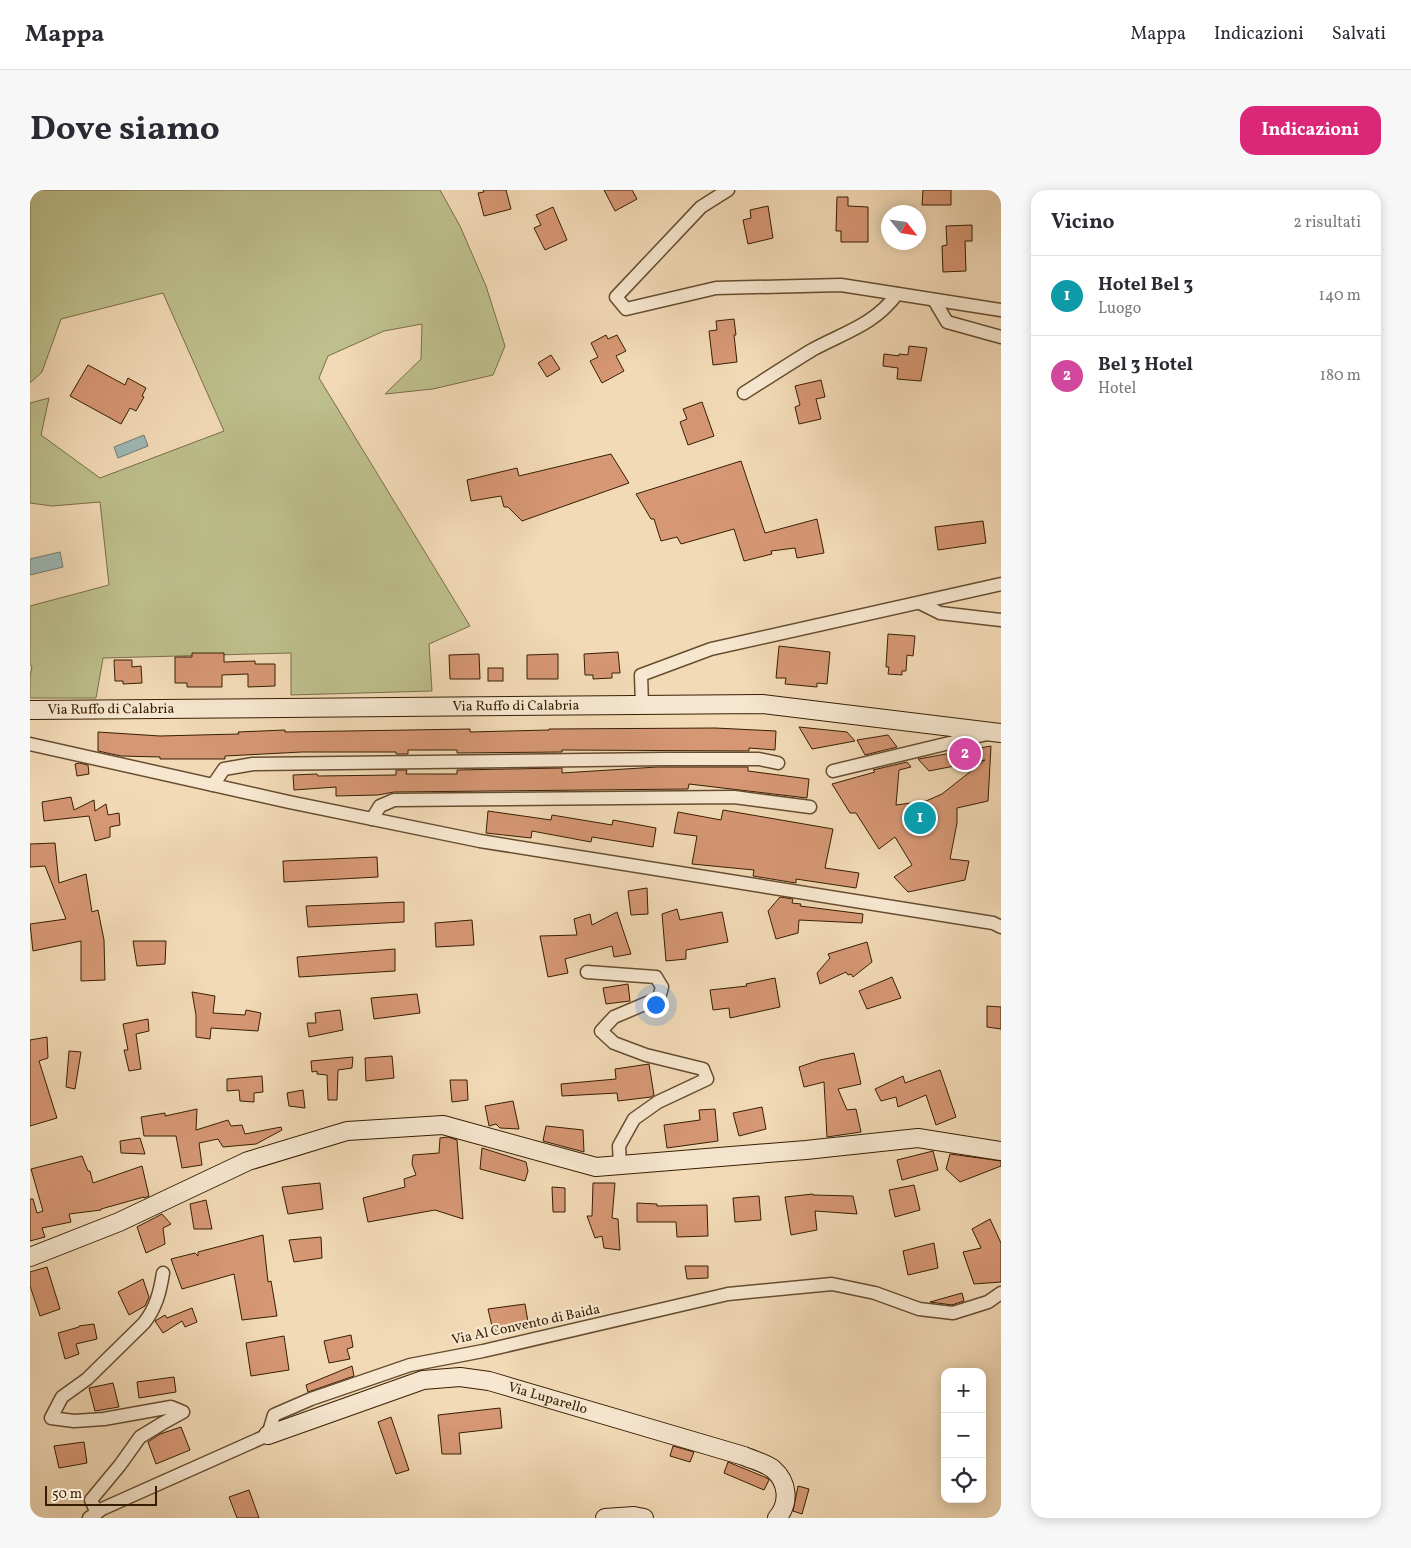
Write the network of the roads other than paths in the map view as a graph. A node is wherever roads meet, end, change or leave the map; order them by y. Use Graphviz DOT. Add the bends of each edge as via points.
graph roads {
  1 [pos="728,190"];
  2 [pos="897,294"];
  3 [pos="934,300"];
  4 [pos="1001,310"];
  5 [pos="1001,337"];
  6 [pos="744,393"];
  7 [pos="1001,584"];
  8 [pos="920,603"];
  9 [pos="1001,620"];
  10 [pos="642,705"];
  11 [pos="30,710"];
  12 [pos="998,733"];
  13 [pos="30,744"];
  14 [pos="778,763"];
  15 [pos="832,771"];
  16 [pos="213,785"];
  17 [pos="810,807"];
  18 [pos="372,820"];
  19 [pos="1001,926"];
  20 [pos="587,972"];
  21 [pos="1001,1150"];
  22 [pos="620,1165"];
  23 [pos="30,1257"];
  24 [pos="163,1273"];
  25 [pos="1001,1293"];
  26 [pos="268,1436"];
  27 [pos="93,1515"];
  28 [pos="605,1518"];
  29 [pos="644,1518"];
  30 [pos="777,1518"];
  1 -- 2 [label="street" via="701,207 616,297 626,309 716,288 841,285"];
  2 -- 3 [label="street"];
  2 -- 6 [label="street" via="875,318 813,350"];
  3 -- 4 [label="street"];
  3 -- 5 [label="street" via="947,322"];
  7 -- 8 [label="street"];
  8 -- 9 [label="street" via="940,613"];
  8 -- 10 [label="street" via="711,649 667,665 641,675"];
  10 -- 11 [label="street, Via Ruffo di Calabria"];
  10 -- 12 [label="street, Via Ruffo di Calabria" via="762,704"];
  12 -- 15 [label="street"];
  13 -- 16 [label="street"];
  14 -- 16 [label="street" via="759,759 665,758 254,764 224,769"];
  16 -- 18 [label="street"];
  17 -- 18 [label="street" via="734,797 394,800 380,806"];
  18 -- 19 [label="street" via="480,842"];
  20 -- 22 [label="street" via="656,977 662,987 659,998 614,1017 602,1031 614,1043 646,1055 703,1069 707,1079 658,1102 634,1119 619,1146"];
  21 -- 22 [label="street" via="918,1138"];
  22 -- 23 [label="street" via="596,1167 443,1125 347,1131 248,1161 119,1222"];
  24 -- 27 [label="street" via="152,1312 87,1379 62,1397 51,1418 74,1421 104,1419 171,1407 184,1412 162,1422 140,1438 91,1500"];
  25 -- 26 [label="street, Via Al Convento di Baida" via="988,1302 953,1313 919,1309 876,1293 832,1284 728,1294 410,1365 274,1415"];
  26 -- 27 [label="street"];
  26 -- 30 [label="street, Via Luparello" via="423,1380 460,1377 489,1381 744,1456 772,1468 782,1479 787,1495"];
  28 -- 29 [label="street"];
}
